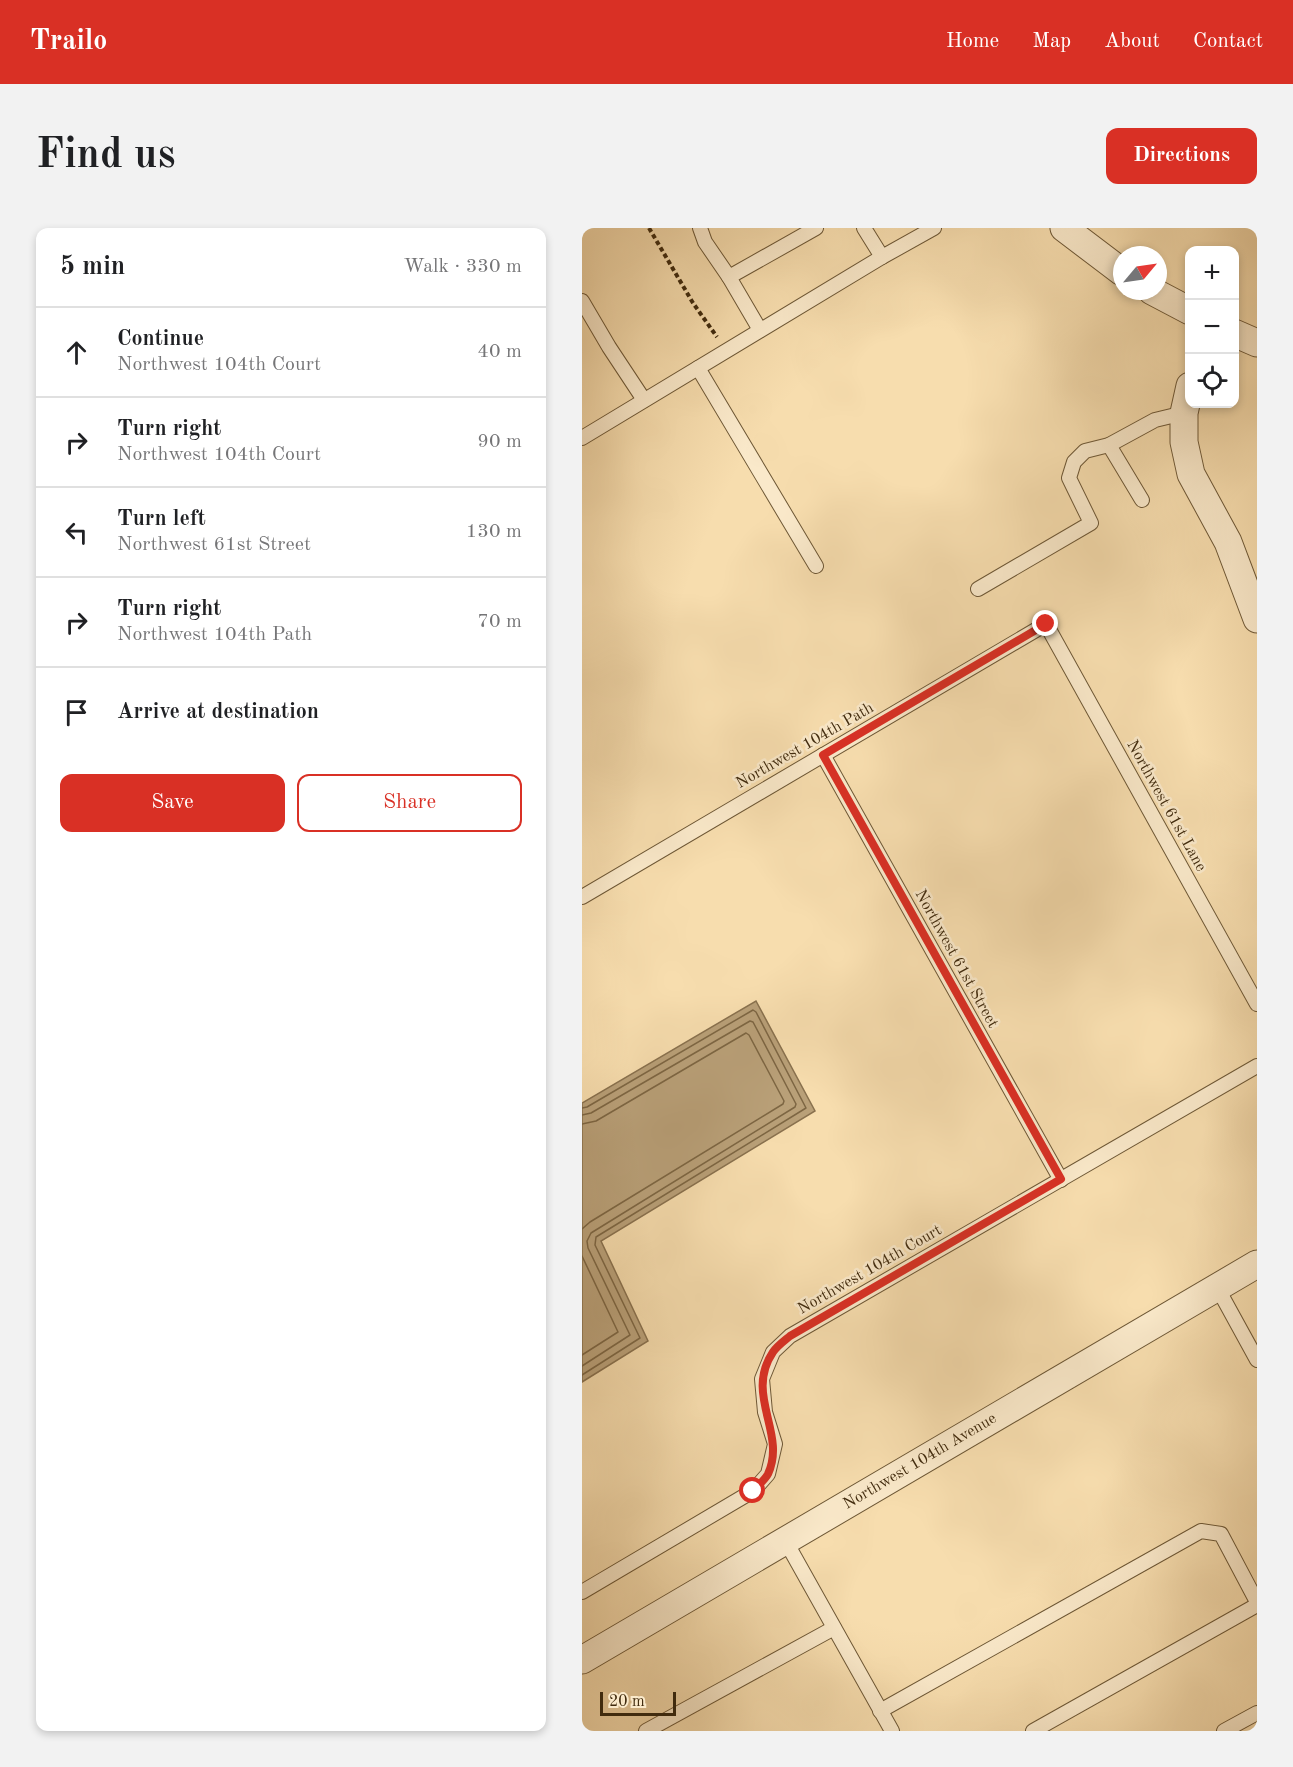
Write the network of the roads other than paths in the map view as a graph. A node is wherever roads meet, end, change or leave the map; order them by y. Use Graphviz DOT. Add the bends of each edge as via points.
graph roads {
  1 [pos="700,228"];
  2 [pos="816,228"];
  3 [pos="864,228"];
  4 [pos="933,228"];
  5 [pos="1064,228"];
  6 [pos="882,257"];
  7 [pos="1113,265"];
  8 [pos="729,277"];
  9 [pos="1167,299"];
  10 [pos="582,301"];
  11 [pos="1185,308"];
  12 [pos="760,330"];
  13 [pos="1239,335"];
  14 [pos="1257,344"];
  15 [pos="698,368"];
  16 [pos="644,400"];
  17 [pos="1185,408"];
  18 [pos="1184,412"];
  19 [pos="582,438"];
  20 [pos="1109,445"];
  21 [pos="1142,500"];
  22 [pos="816,566"];
  23 [pos="978,589"];
  24 [pos="1257,620"];
  25 [pos="1046,624"];
  26 [pos="823,755"];
  27 [pos="582,897"];
  28 [pos="1257,1004"];
  29 [pos="1257,1066"];
  30 [pos="1061,1179"];
  31 [pos="1257,1264"];
  32 [pos="1217,1287"];
  33 [pos="1257,1360"];
  34 [pos="785,1540"];
  35 [pos="582,1592"];
  36 [pos="1257,1604"];
  37 [pos="834,1628"];
  38 [pos="582,1660"];
  39 [pos="880,1711"];
  40 [pos="1257,1713"];
  41 [pos="646,1731"];
  42 [pos="892,1731"];
  43 [pos="1033,1731"];
  44 [pos="1224,1731"];
  1 -- 8 [label="lane"];
  2 -- 8 [label="lane"];
  3 -- 6 [label="lane"];
  4 -- 6 [label="lane"];
  5 -- 7 [label="street"];
  6 -- 12 [label="lane"];
  8 -- 12 [label="lane"];
  9 -- 11 [label="street"];
  10 -- 16 [label="lane"];
  12 -- 15 [label="lane"];
  13 -- 14 [label="street"];
  15 -- 16 [label="lane"];
  15 -- 22 [label="lane"];
  16 -- 19 [label="lane"];
  17 -- 18 [label="street"];
  18 -- 20 [label="lane" via="1155,420"];
  18 -- 24 [label="street" via="1184,442 1191,474 1228,542"];
  20 -- 21 [label="lane"];
  20 -- 23 [label="lane" via="1085,451 1074,462 1069,478 1091,523"];
  25 -- 26 [label="lane, Northwest 104th Path"];
  25 -- 28 [label="lane, Northwest 61st Lane"];
  26 -- 27 [label="lane, Northwest 104th Path"];
  26 -- 30 [label="lane, Northwest 61st Street"];
  29 -- 30 [label="lane, Northwest 104th Court"];
  30 -- 35 [label="lane, Northwest 104th Court" via="790,1336 773,1352 762,1379 765,1412 774,1444 768,1474 753,1491"];
  31 -- 32 [label="street, Northwest 104th Avenue"];
  32 -- 33 [label="lane"];
  32 -- 34 [label="street, Northwest 104th Avenue"];
  34 -- 37 [label="lane"];
  34 -- 38 [label="street, Northwest 104th Avenue"];
  36 -- 39 [label="lane" via="1221,1534 1201,1531"];
  36 -- 43 [label="lane"];
  37 -- 39 [label="lane"];
  37 -- 41 [label="lane"];
  39 -- 42 [label="lane"];
  40 -- 44 [label="lane"];
}
